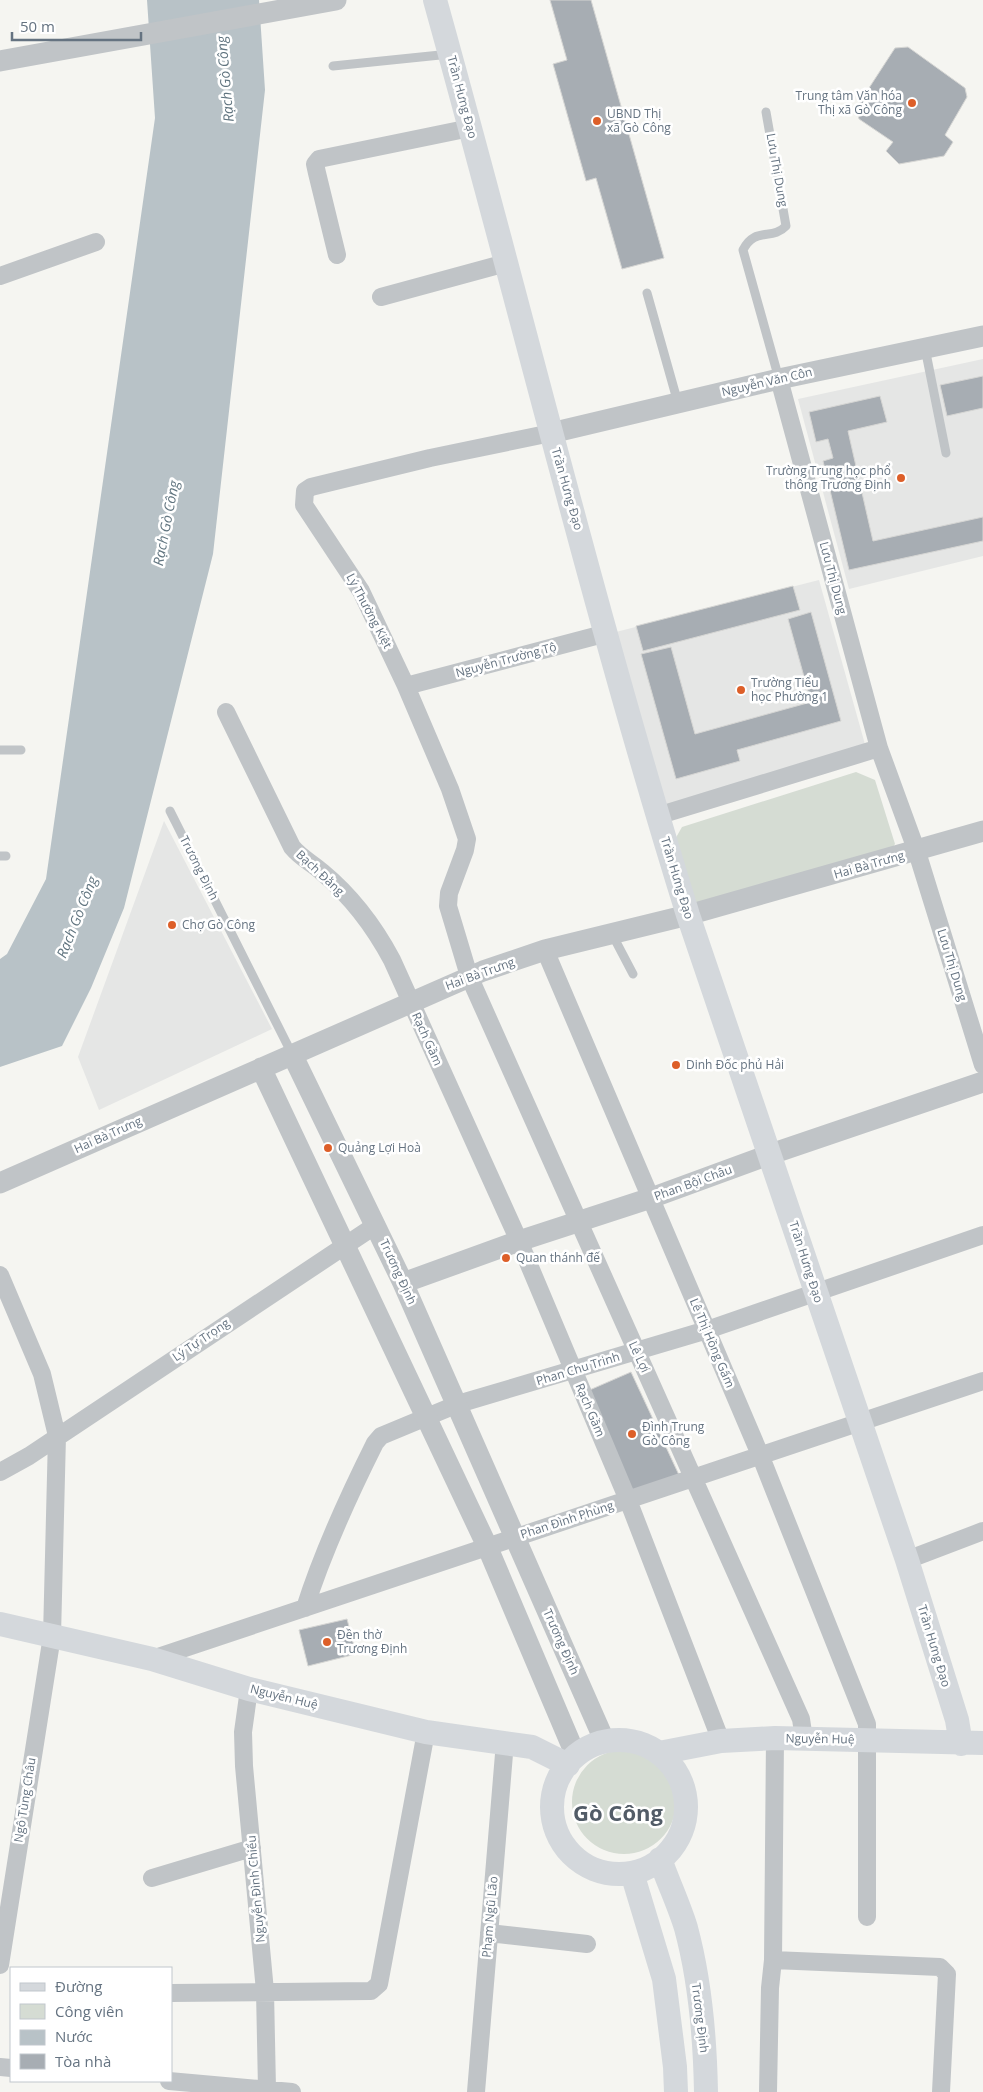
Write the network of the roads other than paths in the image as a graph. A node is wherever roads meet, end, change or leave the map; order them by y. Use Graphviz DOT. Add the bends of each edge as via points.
graph roads {
  1 [pos="435,0"];
  2 [pos="327,2"];
  3 [pos="450,54"];
  4 [pos="0,61"];
  5 [pos="334,66"];
  6 [pos="766,112"];
  7 [pos="470,128"];
  8 [pos="96,242"];
  9 [pos="336,255"];
  10 [pos="506,263"];
  11 [pos="0,276"];
  12 [pos="647,293"];
  13 [pos="381,297"];
  14 [pos="983,336"];
  15 [pos="924,348"];
  16 [pos="780,379"];
  17 [pos="678,403"];
  18 [pos="551,433"];
  19 [pos="946,453"];
  20 [pos="607,633"];
  21 [pos="406,686"];
  22 [pos="226,712"];
  23 [pos="879,748"];
  24 [pos="0,750"];
  25 [pos="22,750"];
  26 [pos="170,811"];
  27 [pos="658,816"];
  28 [pos="983,831"];
  29 [pos="917,852"];
  30 [pos="688,915"];
  31 [pos="612,934"];
  32 [pos="545,950"];
  33 [pos="633,974"];
  34 [pos="469,976"];
  35 [pos="410,1001"];
  36 [pos="292,1054"];
  37 [pos="983,1065"];
  38 [pos="262,1068"];
  39 [pos="983,1082"];
  40 [pos="771,1154"];
  41 [pos="0,1183"];
  42 [pos="651,1198"];
  43 [pos="579,1222"];
  44 [pos="376,1225"];
  45 [pos="983,1235"];
  46 [pos="519,1241"];
  47 [pos="346,1244"];
  48 [pos="0,1275"];
  49 [pos="403,1284"];
  50 [pos="816,1293"];
  51 [pos="707,1330"];
  52 [pos="636,1351"];
  53 [pos="574,1371"];
  54 [pos="983,1381"];
  55 [pos="458,1404"];
  56 [pos="425,1416"];
  57 [pos="861,1421"];
  58 [pos="57,1436"];
  59 [pos="761,1457"];
  60 [pos="0,1472"];
  61 [pos="695,1479"];
  62 [pos="628,1500"];
  63 [pos="983,1531"];
  64 [pos="514,1536"];
  65 [pos="487,1546"];
  66 [pos="907,1560"];
  67 [pos="305,1608"];
  68 [pos="0,1624"];
  69 [pos="52,1636"];
  70 [pos="152,1659"];
  71 [pos="249,1688"];
  72 [pos="426,1732"];
  73 [pos="775,1738"];
  74 [pos="804,1739"];
  75 [pos="866,1740"];
  76 [pos="721,1741"];
  77 [pos="505,1742"];
  78 [pos="605,1742"];
  79 [pos="972,1744"];
  80 [pos="659,1753"];
  81 [pos="572,1760"];
  82 [pos="252,1848"];
  83 [pos="660,1859"];
  84 [pos="632,1873"];
  85 [pos="152,1878"];
  86 [pos="4,1909"];
  87 [pos="867,1917"];
  88 [pos="489,1933"];
  89 [pos="587,1944"];
  90 [pos="773,1960"];
  91 [pos="0,1965"];
  92 [pos="265,1991"];
  93 [pos="172,1992"];
  94 [pos="172,2082"];
  95 [pos="204,2088"];
  96 [pos="267,2089"];
  97 [pos="292,2092"];
  98 [pos="476,2092"];
  99 [pos="676,2092"];
  100 [pos="706,2092"];
  101 [pos="768,2092"];
  102 [pos="941,2092"];
  1 -- 3 [label="main road, Trần Hưng Đạo"];
  2 -- 4 [label="street"];
  3 -- 5 [label="lane"];
  3 -- 7 [label="main road, Trần Hưng Đạo"];
  6 -- 16 [label="lane, Lưu Thị Dung" via="786,226 782,231 756,235 747,242 744,250"];
  7 -- 9 [label="street" via="318,160 317,173"];
  7 -- 10 [label="main road, Trần Hưng Đạo"];
  8 -- 11 [label="street"];
  10 -- 13 [label="street"];
  10 -- 18 [label="main road, Trần Hưng Đạo"];
  12 -- 17 [label="lane"];
  14 -- 15 [label="street, Nguyễn Văn Côn"];
  15 -- 16 [label="street, Nguyễn Văn Côn"];
  15 -- 19 [label="lane"];
  16 -- 17 [label="street, Nguyễn Văn Côn"];
  16 -- 23 [label="street, Lưu Thị Dung"];
  17 -- 18 [label="street, Nguyễn Văn Côn"];
  18 -- 20 [label="main road, Trần Hưng Đạo"];
  18 -- 21 [label="street, Lý Thường Kiệt" via="421,460 305,491 304,505 361,592"];
  20 -- 21 [label="street, Nguyễn Trường Tộ"];
  20 -- 27 [label="main road, Trần Hưng Đạo"];
  21 -- 34 [label="street, Lý Thường Kiệt" via="450,789 467,839 448,906"];
  22 -- 35 [label="street, Bạch Đằng" via="292,848 322,872 376,931"];
  23 -- 27 [label="street"];
  23 -- 29 [label="street, Lưu Thị Dung"];
  24 -- 25 [label="lane"];
  26 -- 36 [label="lane, Trương Định"];
  27 -- 30 [label="main road, Trần Hưng Đạo"];
  28 -- 29 [label="street, Hai Bà Trưng"];
  29 -- 30 [label="street, Hai Bà Trưng"];
  29 -- 37 [label="street, Lưu Thị Dung"];
  30 -- 31 [label="street, Hai Bà Trưng"];
  30 -- 40 [label="main road, Trần Hưng Đạo"];
  31 -- 32 [label="street, Hai Bà Trưng"];
  31 -- 33 [label="lane"];
  32 -- 34 [label="street, Hai Bà Trưng"];
  32 -- 42 [label="street, Lê Thị Hồng Gấm"];
  34 -- 35 [label="street, Hai Bà Trưng"];
  34 -- 43 [label="street, Lê Lợi"];
  35 -- 36 [label="street, Hai Bà Trưng"];
  35 -- 46 [label="street, Rạch Gầm"];
  36 -- 38 [label="street, Hai Bà Trưng"];
  36 -- 44 [label="street, Trương Định"];
  38 -- 41 [label="street, Hai Bà Trưng"];
  38 -- 47 [label="street"];
  39 -- 40 [label="street, Phan Bội Châu"];
  40 -- 42 [label="street, Phan Bội Châu"];
  40 -- 50 [label="main road, Trần Hưng Đạo"];
  42 -- 43 [label="street, Phan Bội Châu"];
  42 -- 51 [label="street, Lê Thị Hồng Gấm"];
  43 -- 46 [label="street, Phan Bội Châu"];
  43 -- 52 [label="street, Lê Lợi"];
  44 -- 47 [label="street, Lý Tự Trọng"];
  44 -- 49 [label="street, Trương Định"];
  45 -- 50 [label="street, Phan Chu Trinh"];
  46 -- 49 [label="street, Phan Bội Châu"];
  46 -- 53 [label="street, Rạch Gầm"];
  47 -- 56 [label="street"];
  47 -- 58 [label="street, Lý Tự Trọng"];
  48 -- 58 [label="street" via="42,1374"];
  49 -- 55 [label="street, Trương Định"];
  50 -- 51 [label="street, Phan Chu Trinh"];
  50 -- 57 [label="main road, Trần Hưng Đạo"];
  51 -- 52 [label="street, Phan Chu Trinh"];
  51 -- 59 [label="street, Lê Thị Hồng Gấm"];
  52 -- 53 [label="street, Phan Chu Trinh"];
  52 -- 61 [label="street, Lê Lợi"];
  53 -- 55 [label="street, Phan Chu Trinh"];
  53 -- 62 [label="street, Rạch Gầm"];
  54 -- 57 [label="street, Phan Đình Phùng"];
  55 -- 56 [label="street, Phan Chu Trinh"];
  55 -- 64 [label="street, Trương Định"];
  56 -- 65 [label="street"];
  56 -- 67 [label="street, Phan Chu Trinh" via="381,1436 375,1443 317,1569"];
  57 -- 59 [label="street, Phan Đình Phùng"];
  57 -- 66 [label="main road, Trần Hưng Đạo"];
  58 -- 60 [label="street, Lý Tự Trọng"];
  58 -- 69 [label="street"];
  59 -- 61 [label="street, Phan Đình Phùng"];
  59 -- 75 [label="street, Lê Thị Hồng Gấm" via="866,1724"];
  61 -- 62 [label="street, Phan Đình Phùng"];
  61 -- 74 [label="street, Lê Lợi" via="801,1719"];
  62 -- 64 [label="street, Phan Đình Phùng"];
  62 -- 76 [label="street, Rạch Gầm"];
  63 -- 66 [label="street"];
  64 -- 65 [label="street, Phan Đình Phùng"];
  64 -- 78 [label="street, Trương Định"];
  65 -- 67 [label="street, Phan Đình Phùng"];
  65 -- 81 [label="street"];
  66 -- 79 [label="main road, Trần Hưng Đạo" via="957,1720"];
  67 -- 70 [label="street, Phan Đình Phùng"];
  68 -- 69 [label="main road, Nguyễn Huệ"];
  69 -- 70 [label="main road, Nguyễn Huệ"];
  69 -- 86 [label="street, Ngô Tùng Châu"];
  70 -- 71 [label="main road, Nguyễn Huệ"];
  71 -- 72 [label="main road, Nguyễn Huệ"];
  71 -- 82 [label="street, Nguyễn Đình Chiểu" via="243,1732"];
  72 -- 77 [label="main road, Nguyễn Huệ"];
  72 -- 92 [label="street" via="379,1984 371,1991"];
  73 -- 74 [label="main road, Nguyễn Huệ"];
  73 -- 76 [label="main road, Nguyễn Huệ"];
  73 -- 90 [label="street"];
  74 -- 75 [label="main road, Nguyễn Huệ"];
  75 -- 79 [label="main road, Nguyễn Huệ"];
  75 -- 87 [label="street, Lê Thị Hồng Gấm"];
  76 -- 80 [label="main road, Nguyễn Huệ"];
  77 -- 81 [label="main road, Nguyễn Huệ"];
  77 -- 88 [label="street, Phạm Ngũ Lão"];
  78 -- 80 [label="main road" via="639,1743"];
  78 -- 81 [label="main road"];
  80 -- 83 [label="main road" via="674,1769 684,1789 686,1810 681,1832 670,1851"];
  81 -- 84 [label="main road" via="561,1772 553,1793 552,1815 558,1836 571,1854 589,1867 610,1874"];
  82 -- 85 [label="street"];
  82 -- 92 [label="street, Nguyễn Đình Chiểu"];
  83 -- 84 [label="main road"];
  83 -- 100 [label="main road, Trương Định" via="686,1928 699,2001"];
  84 -- 99 [label="main road" via="664,1979 676,2067"];
  86 -- 91 [label="street, Ngô Tùng Châu"];
  88 -- 89 [label="street"];
  88 -- 98 [label="street, Phạm Ngũ Lão"];
  90 -- 101 [label="street"];
  90 -- 102 [label="street" via="944,1969 947,1974"];
  92 -- 93 [label="street"];
  92 -- 96 [label="street, Nguyễn Đình Chiểu"];
  94 -- 95 [label="street"];
  95 -- 96 [label="street"];
  96 -- 97 [label="street"];
}
